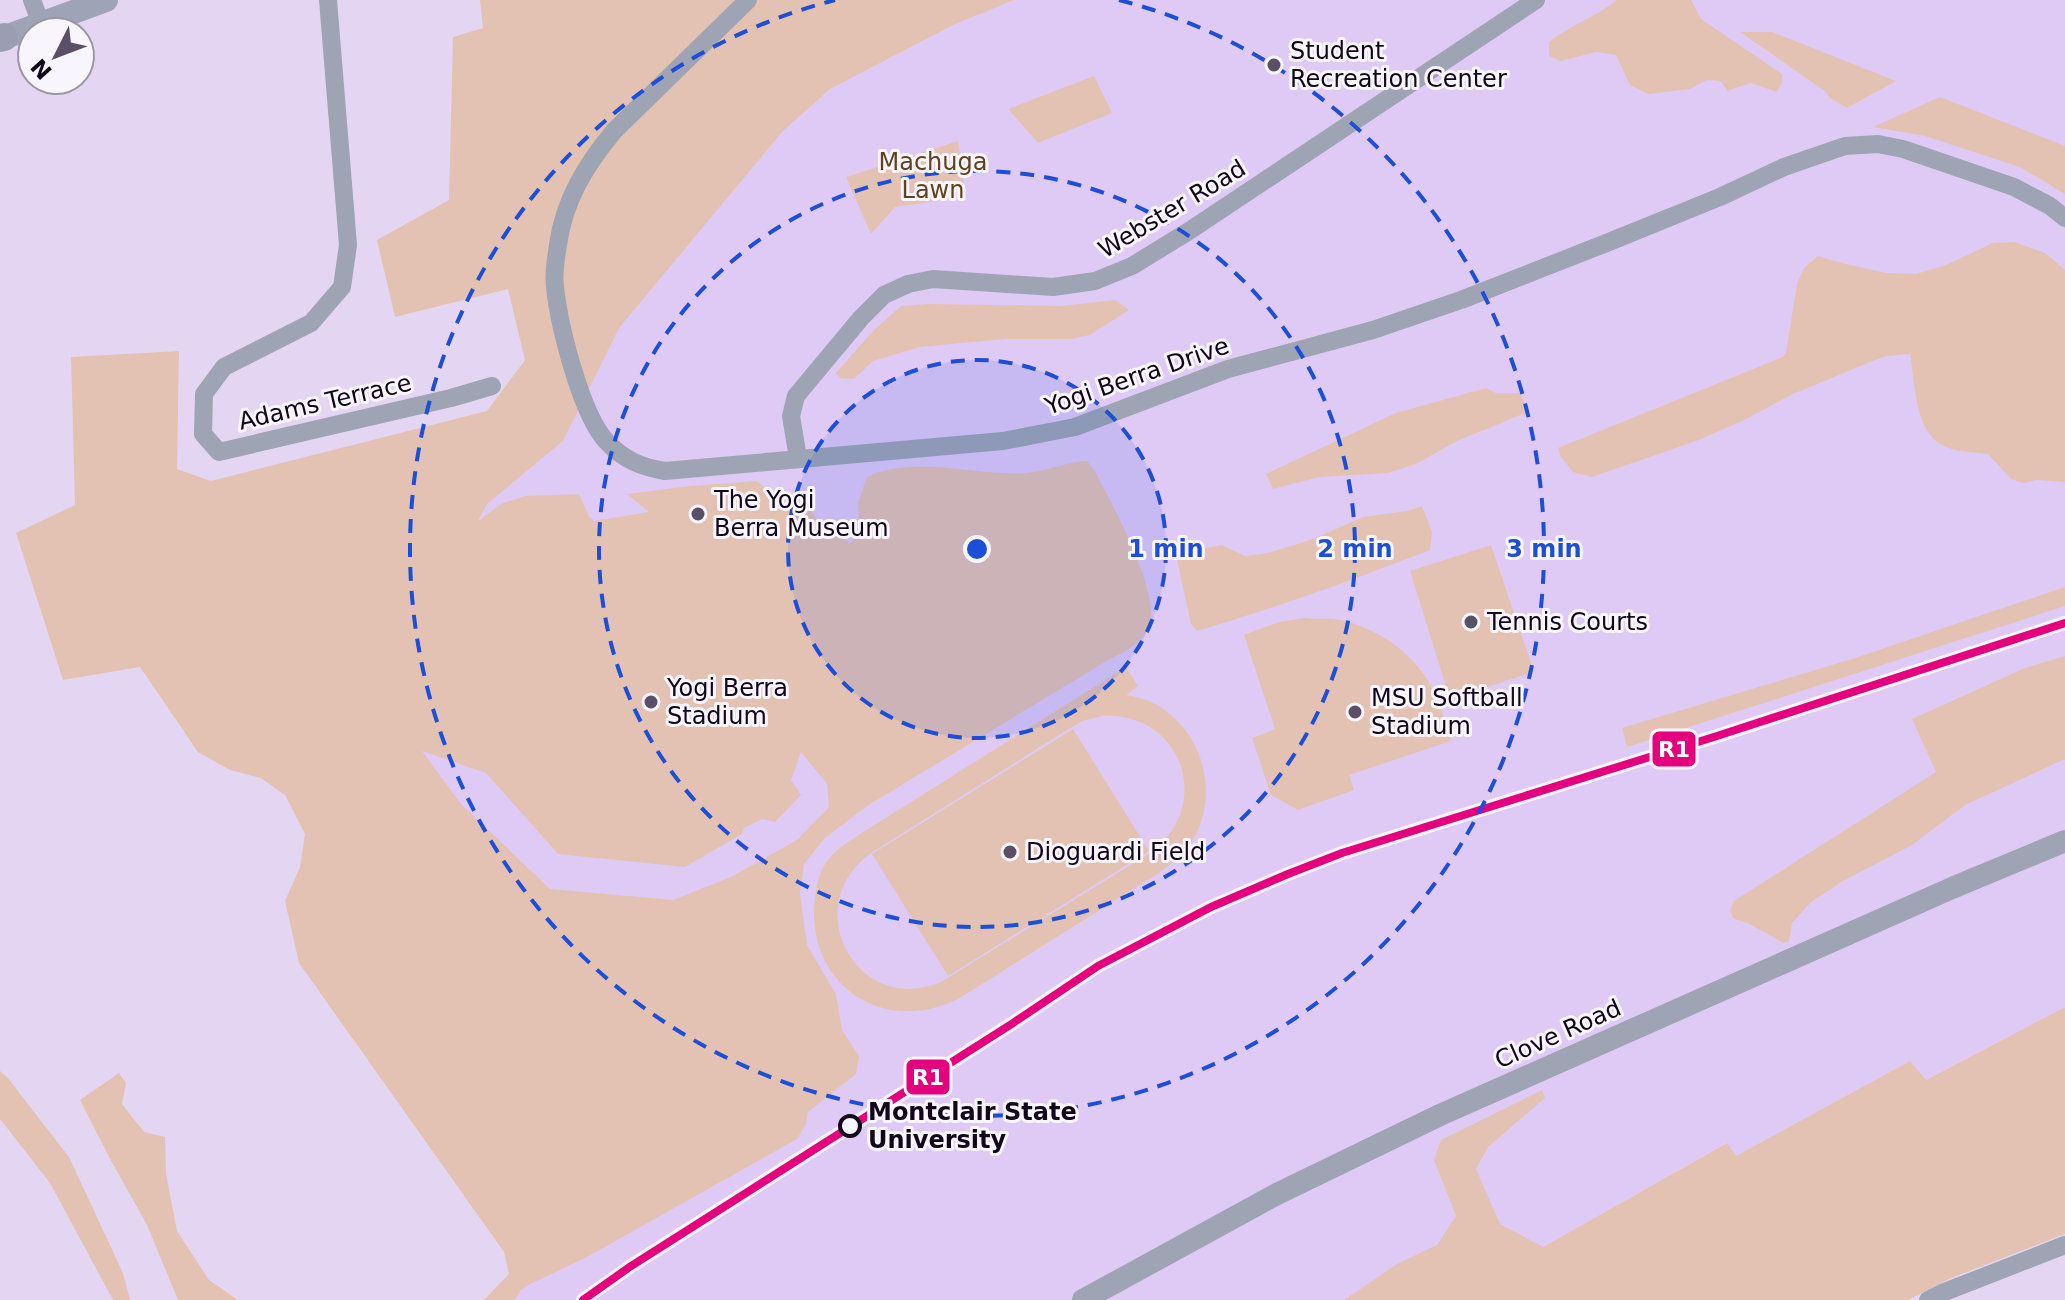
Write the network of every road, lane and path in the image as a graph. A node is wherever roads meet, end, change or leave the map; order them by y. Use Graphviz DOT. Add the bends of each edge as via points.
graph roads {
  1 [pos="106,0"];
  2 [pos="328,0"];
  3 [pos="748,0"];
  4 [pos="1536,0"];
  5 [pos="63,16"];
  6 [pos="2065,218"];
  7 [pos="492,386"];
  8 [pos="798,458"];
  9 [pos="2065,841"];
  10 [pos="2065,1245"];
  11 [pos="1083,1300"];
  12 [pos="1928,1300"];
  1 -- 5 [label="main road"];
  2 -- 7 [label="street, Adams Terrace" via="348,245 342,287 311,323 224,367 204,394 203,434 219,452"];
  3 -- 8 [label="street, Yogi Berra Drive" via="614,131 587,165 562,223 554,284 560,323 592,423 624,457 665,471"];
  4 -- 8 [label="street, Webster Road" via="1132,266 1074,286 933,279 884,295 796,396 791,416"];
  6 -- 8 [label="street, Yogi Berra Drive" via="2014,187 1931,158 1878,144 1845,146 1461,300 1228,369 1075,427 1003,441"];
  9 -- 11 [label="street, Clove Road" via="1440,1115 1276,1195"];
  10 -- 12 [label="street"];
}
